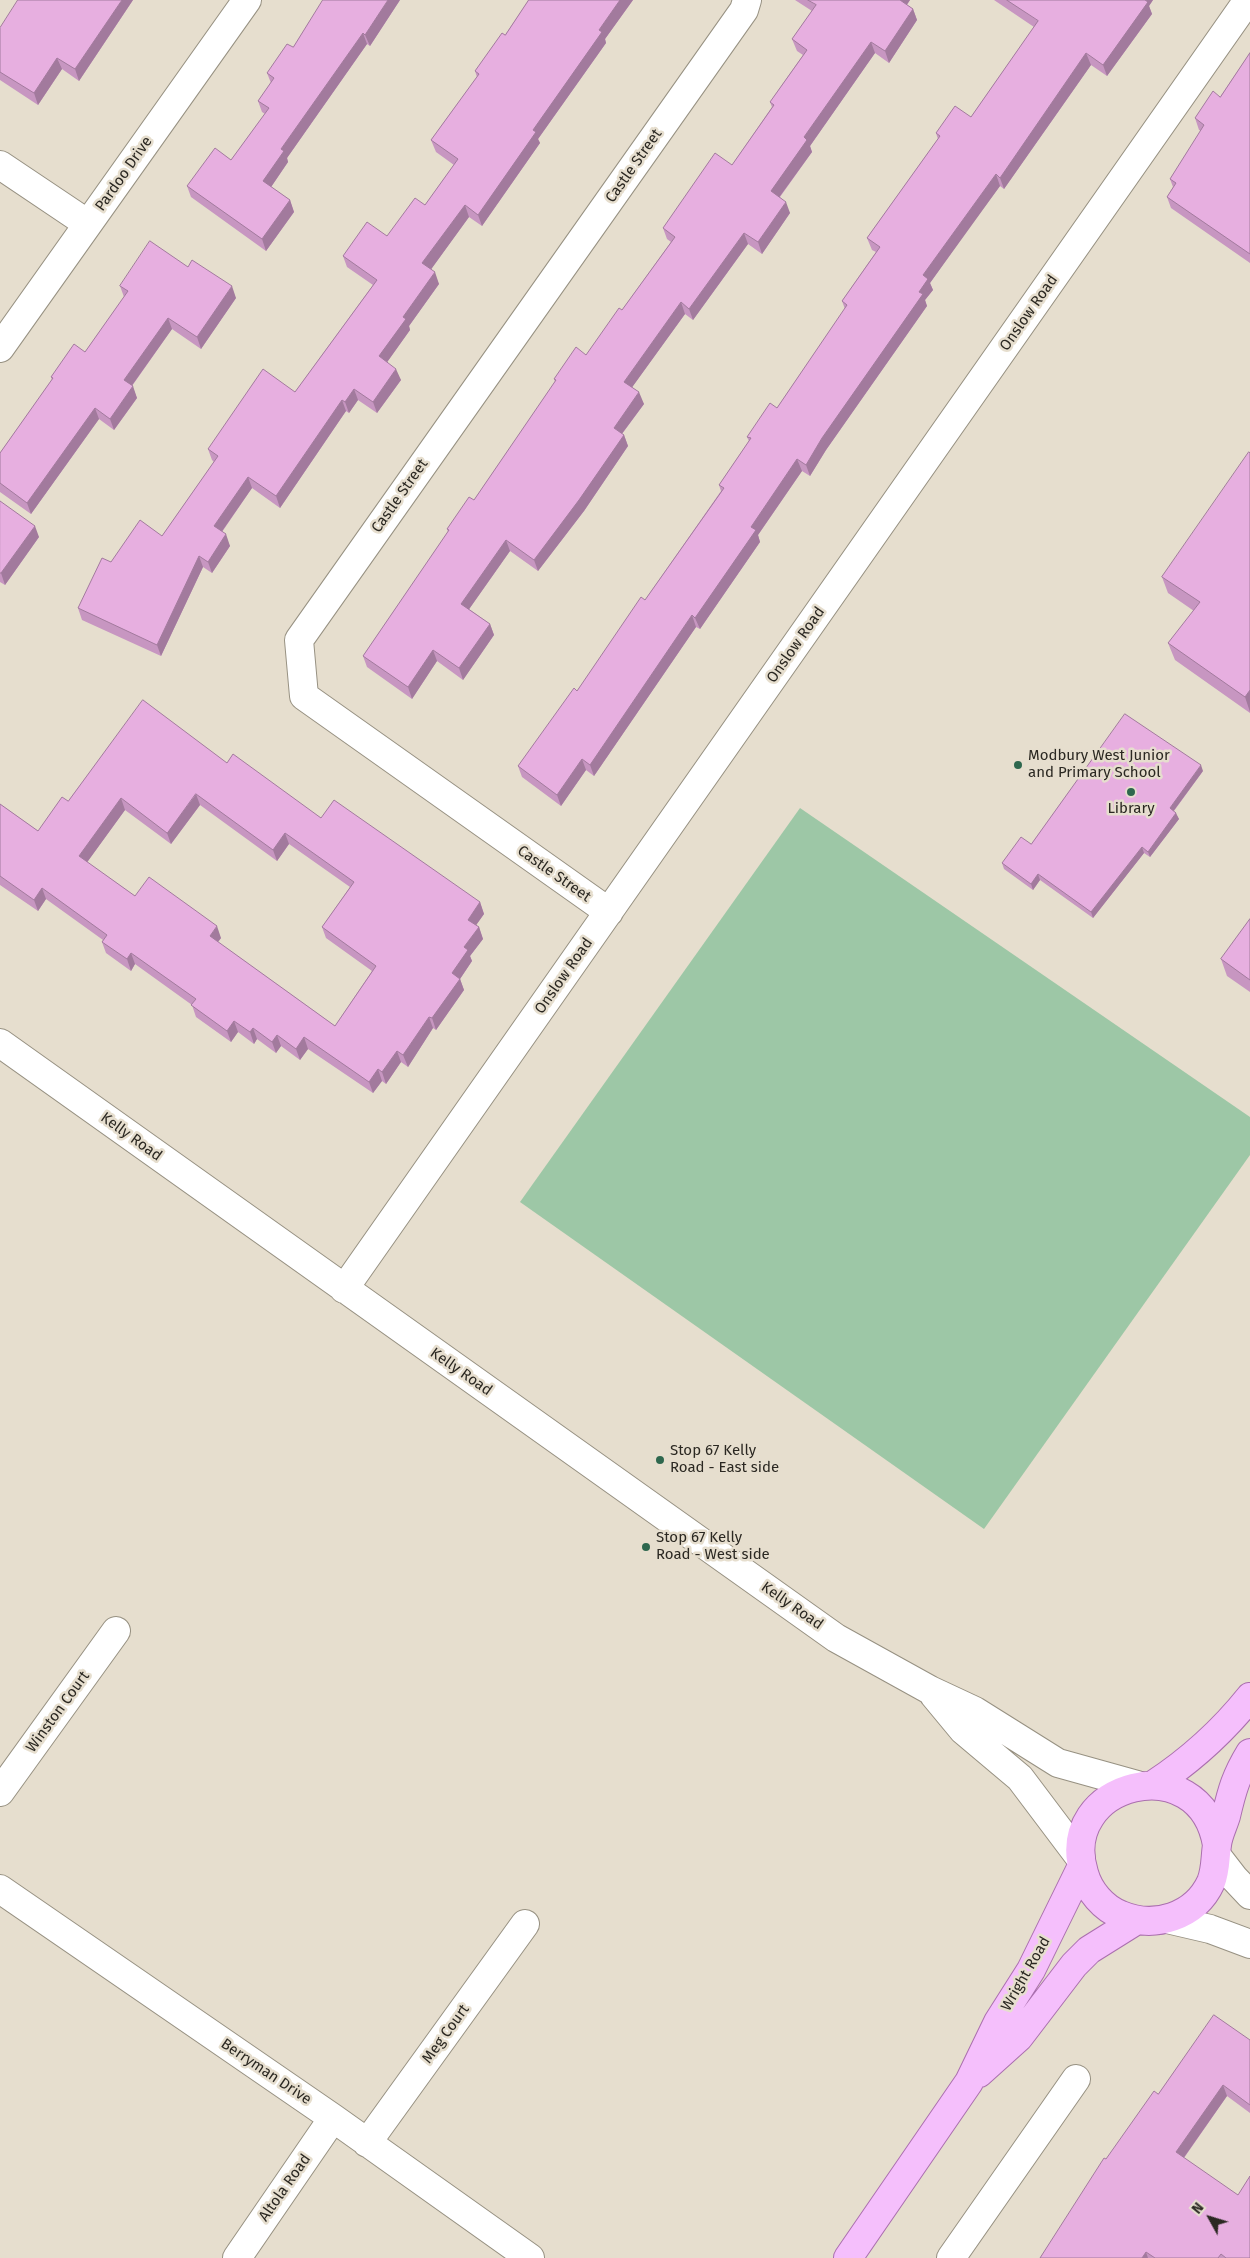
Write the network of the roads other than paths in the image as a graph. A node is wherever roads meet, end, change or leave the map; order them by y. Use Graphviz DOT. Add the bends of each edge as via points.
graph roads {
  1 [pos="247,0"];
  2 [pos="747,0"];
  3 [pos="1248,0"];
  4 [pos="0,164"];
  5 [pos="88,224"];
  6 [pos="0,348"];
  7 [pos="608,912"];
  8 [pos="0,1043"];
  9 [pos="344,1288"];
  10 [pos="116,1631"];
  11 [pos="930,1690"];
  12 [pos="1250,1697"];
  13 [pos="1250,1753"];
  14 [pos="1145,1785"];
  15 [pos="0,1792"];
  16 [pos="1217,1851"];
  17 [pos="1081,1862"];
  18 [pos="0,1889"];
  19 [pos="1250,1895"];
  20 [pos="1167,1919"];
  21 [pos="1137,1920"];
  22 [pos="525,1924"];
  23 [pos="1250,1944"];
  24 [pos="1076,2079"];
  25 [pos="969,2082"];
  26 [pos="333,2118"];
  27 [pos="367,2144"];
  28 [pos="237,2258"];
  29 [pos="530,2258"];
  30 [pos="848,2258"];
  31 [pos="951,2258"];
  1 -- 5 [label="street, Pardoo Drive"];
  2 -- 7 [label="street, Castle Street" via="744,10 299,640 304,696"];
  3 -- 7 [label="street, Onslow Road"];
  4 -- 5 [label="street"];
  5 -- 6 [label="street, Pardoo Drive"];
  7 -- 9 [label="street, Onslow Road"];
  8 -- 9 [label="street, Kelly Road"];
  9 -- 11 [label="street, Kelly Road" via="836,1638"];
  10 -- 15 [label="street, Winston Court"];
  11 -- 14 [label="street, Kelly Road" via="975,1711 1058,1763"];
  11 -- 17 [label="street, Kelly Road" via="963,1730 1020,1778"];
  12 -- 14 [label="main road" via="1212,1740 1179,1768"];
  13 -- 16 [label="main road" via="1236,1777"];
  14 -- 16 [label="main road" via="1176,1790 1196,1803 1210,1822"];
  14 -- 17 [label="main road" via="1114,1795 1095,1812 1084,1834"];
  16 -- 19 [label="street" via="1234,1878"];
  16 -- 20 [label="main road" via="1210,1884 1202,1895 1180,1914"];
  17 -- 21 [label="main road" via="1088,1885 1101,1902 1118,1914"];
  17 -- 25 [label="main road, Wright Road" via="1031,1970 998,2022"];
  18 -- 26 [label="street, Berryman Drive"];
  20 -- 21 [label="main road"];
  20 -- 23 [label="street" via="1210,1929"];
  21 -- 25 [label="main road, Wright Road" via="1089,1950 1020,2036"];
  22 -- 27 [label="street, Meg Court"];
  24 -- 31 [label="street"];
  25 -- 30 [label="main road, Wright Road"];
  26 -- 27 [label="street, Berryman Drive"];
  26 -- 28 [label="street, Altola Road"];
  27 -- 29 [label="street, Berryman Drive"];
}
